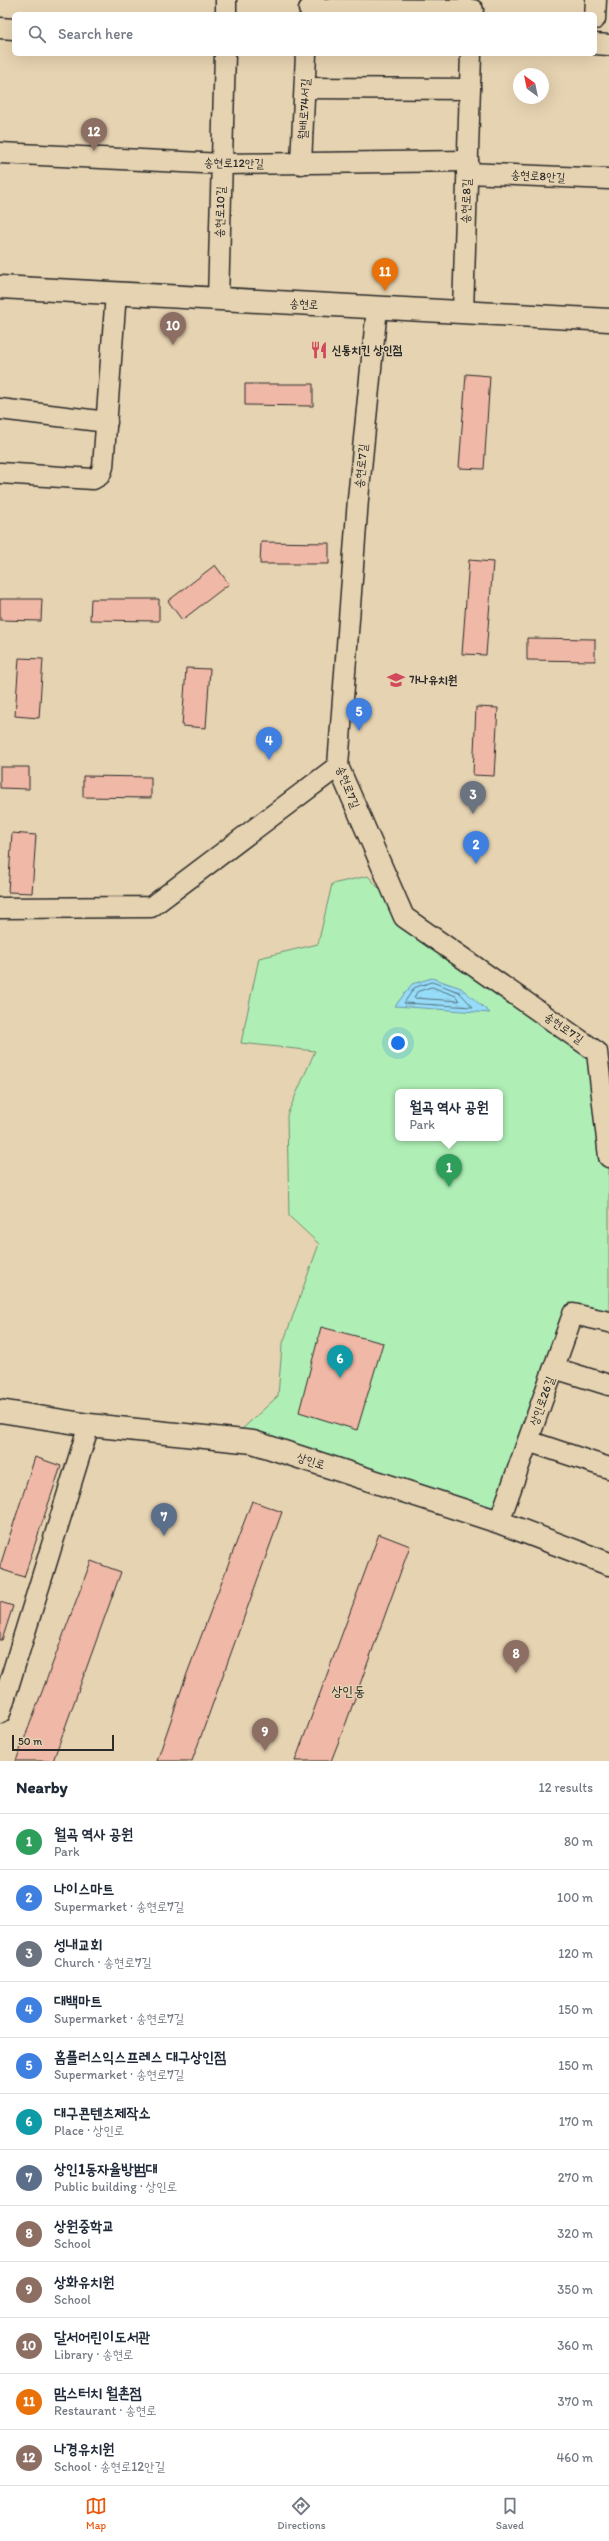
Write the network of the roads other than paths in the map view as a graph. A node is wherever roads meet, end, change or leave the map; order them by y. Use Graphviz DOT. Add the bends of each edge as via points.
graph roads {
  1 [pos="226,0"];
  2 [pos="596,0"];
  3 [pos="309,8"];
  4 [pos="473,8"];
  5 [pos="226,12"];
  6 [pos="595,12"];
  7 [pos="0,28"];
  8 [pos="12,29"];
  9 [pos="597,44"];
  10 [pos="609,45"];
  11 [pos="225,56"];
  12 [pos="306,56"];
  13 [pos="471,56"];
  14 [pos="305,88"];
  15 [pos="470,89"];
  16 [pos="0,153"];
  17 [pos="222,164"];
  18 [pos="301,164"];
  19 [pos="468,167"];
  20 [pos="609,179"];
  21 [pos="0,287"];
  22 [pos="116,293"];
  23 [pos="218,299"];
  24 [pos="377,308"];
  25 [pos="463,312"];
  26 [pos="609,320"];
  27 [pos="0,409"];
  28 [pos="107,422"];
  29 [pos="0,473"];
  30 [pos="338,766"];
  31 [pos="0,908"];
  32 [pos="604,1075"];
  33 [pos="609,1157"];
  34 [pos="609,1322"];
  35 [pos="554,1368"];
  36 [pos="609,1385"];
  37 [pos="0,1411"];
  38 [pos="89,1425"];
  39 [pos="528,1441"];
  40 [pos="609,1468"];
  41 [pos="499,1522"];
  42 [pos="609,1564"];
  43 [pos="0,1713"];
  1 -- 5 [label="street"];
  2 -- 6 [label="street"];
  3 -- 4 [label="street"];
  7 -- 8 [label="street"];
  9 -- 10 [label="street"];
  11 -- 17 [label="street, 송현로10길"];
  12 -- 14 [label="street, 월배로74서길"];
  13 -- 15 [label="street, 송현로8길"];
  14 -- 15 [label="street"];
  14 -- 18 [label="street, 월배로74서길"];
  15 -- 19 [label="street, 송현로8길"];
  16 -- 17 [label="street, 송현로12안길"];
  17 -- 18 [label="street, 송현로12안길"];
  17 -- 23 [label="street, 송현로10길"];
  18 -- 19 [label="street, 송현로12안길"];
  19 -- 20 [label="street, 송현로8안길"];
  19 -- 25 [label="street, 송현로8길"];
  21 -- 22 [label="main road, 송현로"];
  22 -- 23 [label="main road, 송현로"];
  22 -- 28 [label="street"];
  23 -- 24 [label="main road, 송현로"];
  24 -- 25 [label="main road, 송현로"];
  24 -- 30 [label="street, 송현로7길" via="358,498"];
  25 -- 26 [label="main road, 송현로"];
  27 -- 28 [label="street"];
  28 -- 29 [label="street" via="100,475 93,478"];
  30 -- 31 [label="street" via="151,907"];
  30 -- 32 [label="street, 송현로7길" via="404,917 597,1052"];
  32 -- 33 [label="street, 송현로7길"];
  34 -- 35 [label="street, 상인로26길" via="573,1314"];
  35 -- 36 [label="street"];
  35 -- 39 [label="street, 상인로26길"];
  37 -- 38 [label="main road, 상인로"];
  38 -- 41 [label="main road, 상인로" via="253,1442"];
  38 -- 43 [label="street"];
  39 -- 40 [label="street"];
  39 -- 41 [label="street, 상인로26길"];
  41 -- 42 [label="main road, 상인로"];
}
